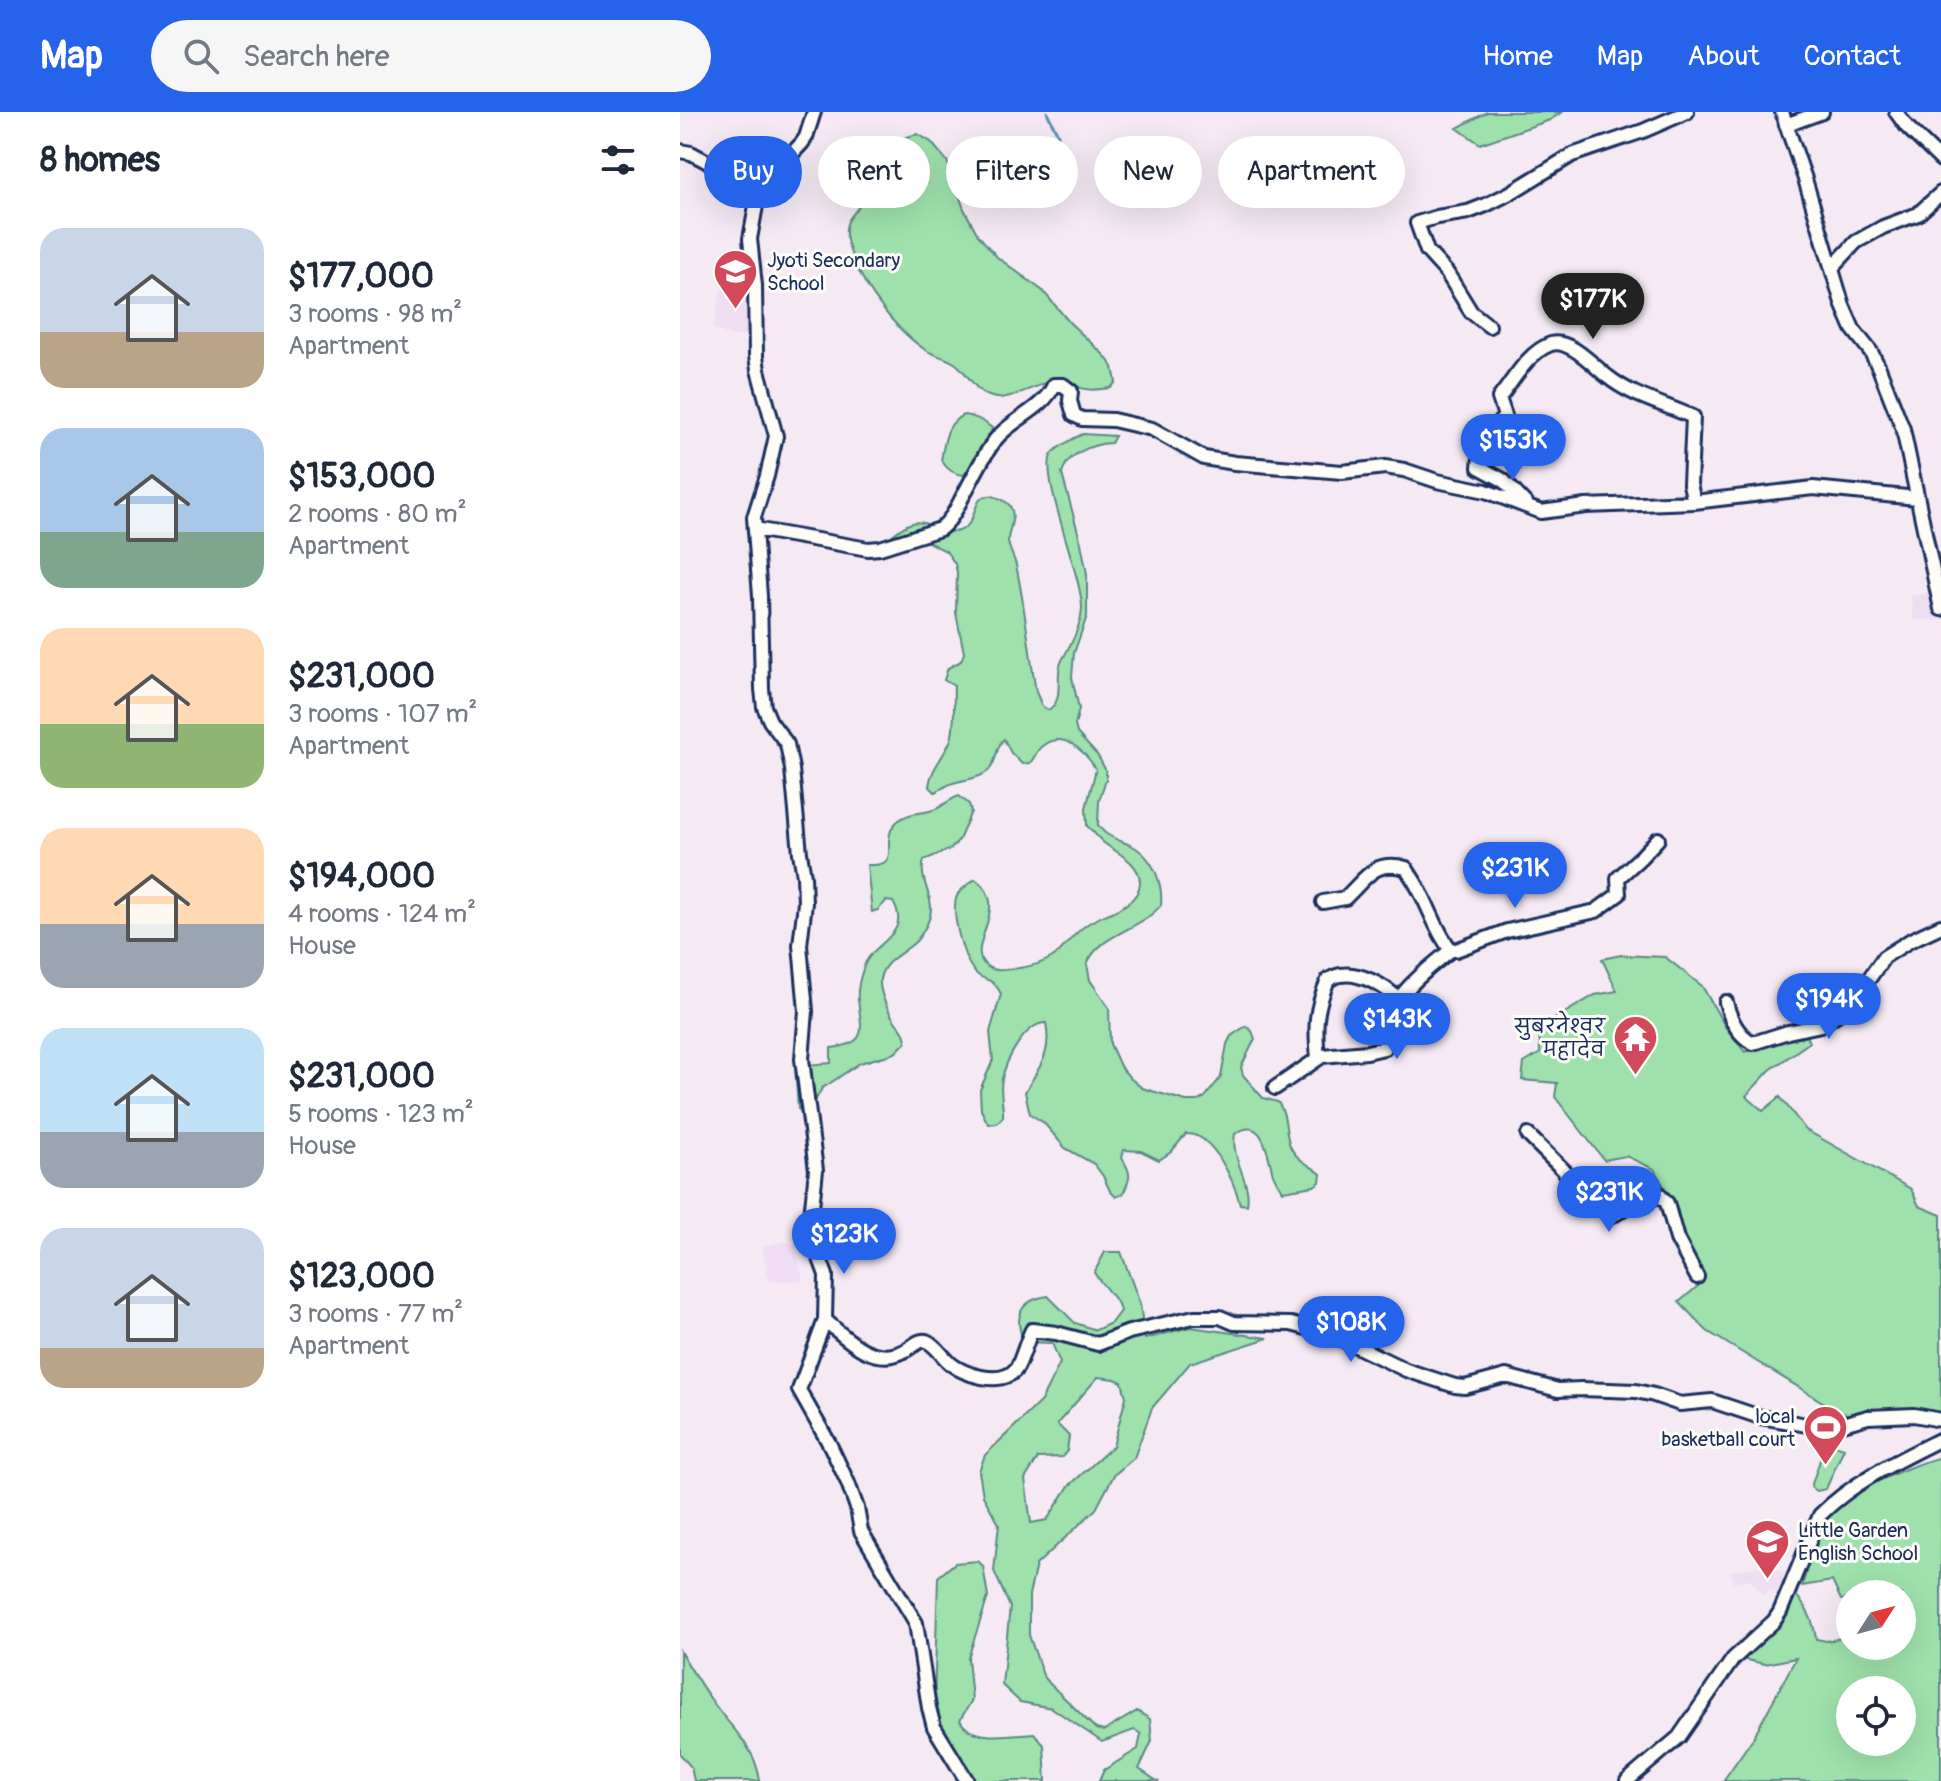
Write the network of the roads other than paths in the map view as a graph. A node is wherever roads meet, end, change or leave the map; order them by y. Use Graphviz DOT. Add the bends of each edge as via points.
graph roads {
  1 [pos="814,112"];
  2 [pos="1687,112"];
  3 [pos="1822,112"];
  4 [pos="1896,112"];
  5 [pos="1784,118"];
  6 [pos="802,143"];
  7 [pos="681,153"];
  8 [pos="704,160"];
  9 [pos="1941,160"];
  10 [pos="1941,193"];
  11 [pos="756,208"];
  12 [pos="1832,268"];
  13 [pos="1489,326"];
  14 [pos="1917,498"];
  15 [pos="1694,502"];
  16 [pos="1531,508"];
  17 [pos="755,529"];
  18 [pos="1927,539"];
  19 [pos="1941,558"];
  20 [pos="1941,609"];
  21 [pos="1658,839"];
  22 [pos="1323,902"];
  23 [pos="1941,926"];
  24 [pos="1451,950"];
  25 [pos="1398,999"];
  26 [pos="1726,1002"];
  27 [pos="1318,1059"];
  28 [pos="1275,1088"];
  29 [pos="1528,1135"];
  30 [pos="1697,1277"];
  31 [pos="825,1320"];
  32 [pos="1941,1420"];
  33 [pos="1941,1439"];
  34 [pos="967,1781"];
  35 [pos="1627,1781"];
  1 -- 6 [label="street"];
  2 -- 13 [label="street" via="1572,155 1478,209 1417,223 1427,251 1471,312"];
  3 -- 5 [label="street"];
  4 -- 9 [label="street"];
  5 -- 12 [label="street"];
  7 -- 8 [label="street"];
  10 -- 12 [label="street" via="1918,214 1856,242"];
  11 -- 17 [label="street" via="750,239 756,356 776,436"];
  12 -- 14 [label="street" via="1853,329 1871,352 1893,401"];
  14 -- 15 [label="street" via="1823,487"];
  14 -- 18 [label="street"];
  15 -- 16 [label="street" via="1541,512"];
  15 -- 16 [label="street" via="1693,417 1639,396 1563,343 1555,343 1527,362 1499,398 1505,416 1480,458 1479,467 1503,480"];
  16 -- 17 [label="street" via="1486,491 1385,467 1342,472 1204,458 1152,429 1082,419 1074,415 1071,391 1054,385 1044,401 1003,430 940,529 868,549"];
  17 -- 31 [label="street" via="764,707 787,744 804,876 802,1059 816,1170 811,1216 826,1275"];
  18 -- 19 [label="street"];
  18 -- 20 [label="street"];
  21 -- 24 [label="street" via="1618,878 1619,894 1596,911"];
  22 -- 24 [label="street" via="1345,898 1382,865 1406,868"];
  23 -- 26 [label="street" via="1884,957 1855,999 1814,1028 1753,1043 1740,1034"];
  24 -- 25 [label="street"];
  25 -- 27 [label="street" via="1385,1028 1384,1048"];
  25 -- 27 [label="street" via="1368,979 1342,974 1328,980 1318,1002"];
  27 -- 28 [label="street"];
  29 -- 30 [label="street" via="1610,1216 1653,1188 1667,1203 1677,1239"];
  31 -- 32 [label="street" via="858,1348 881,1356 928,1342 951,1364 991,1379 1016,1369 1032,1330 1098,1344 1165,1323 1220,1317 1234,1323 1317,1330 1455,1386 1506,1376 1558,1390 1636,1391 1680,1404 1712,1401 1813,1426 1832,1427 1868,1417"];
  31 -- 34 [label="street" via="799,1390 848,1483 861,1531 916,1623 934,1727"];
  33 -- 35 [label="street" via="1854,1487 1820,1515 1774,1621 1733,1659 1679,1737"];
}
